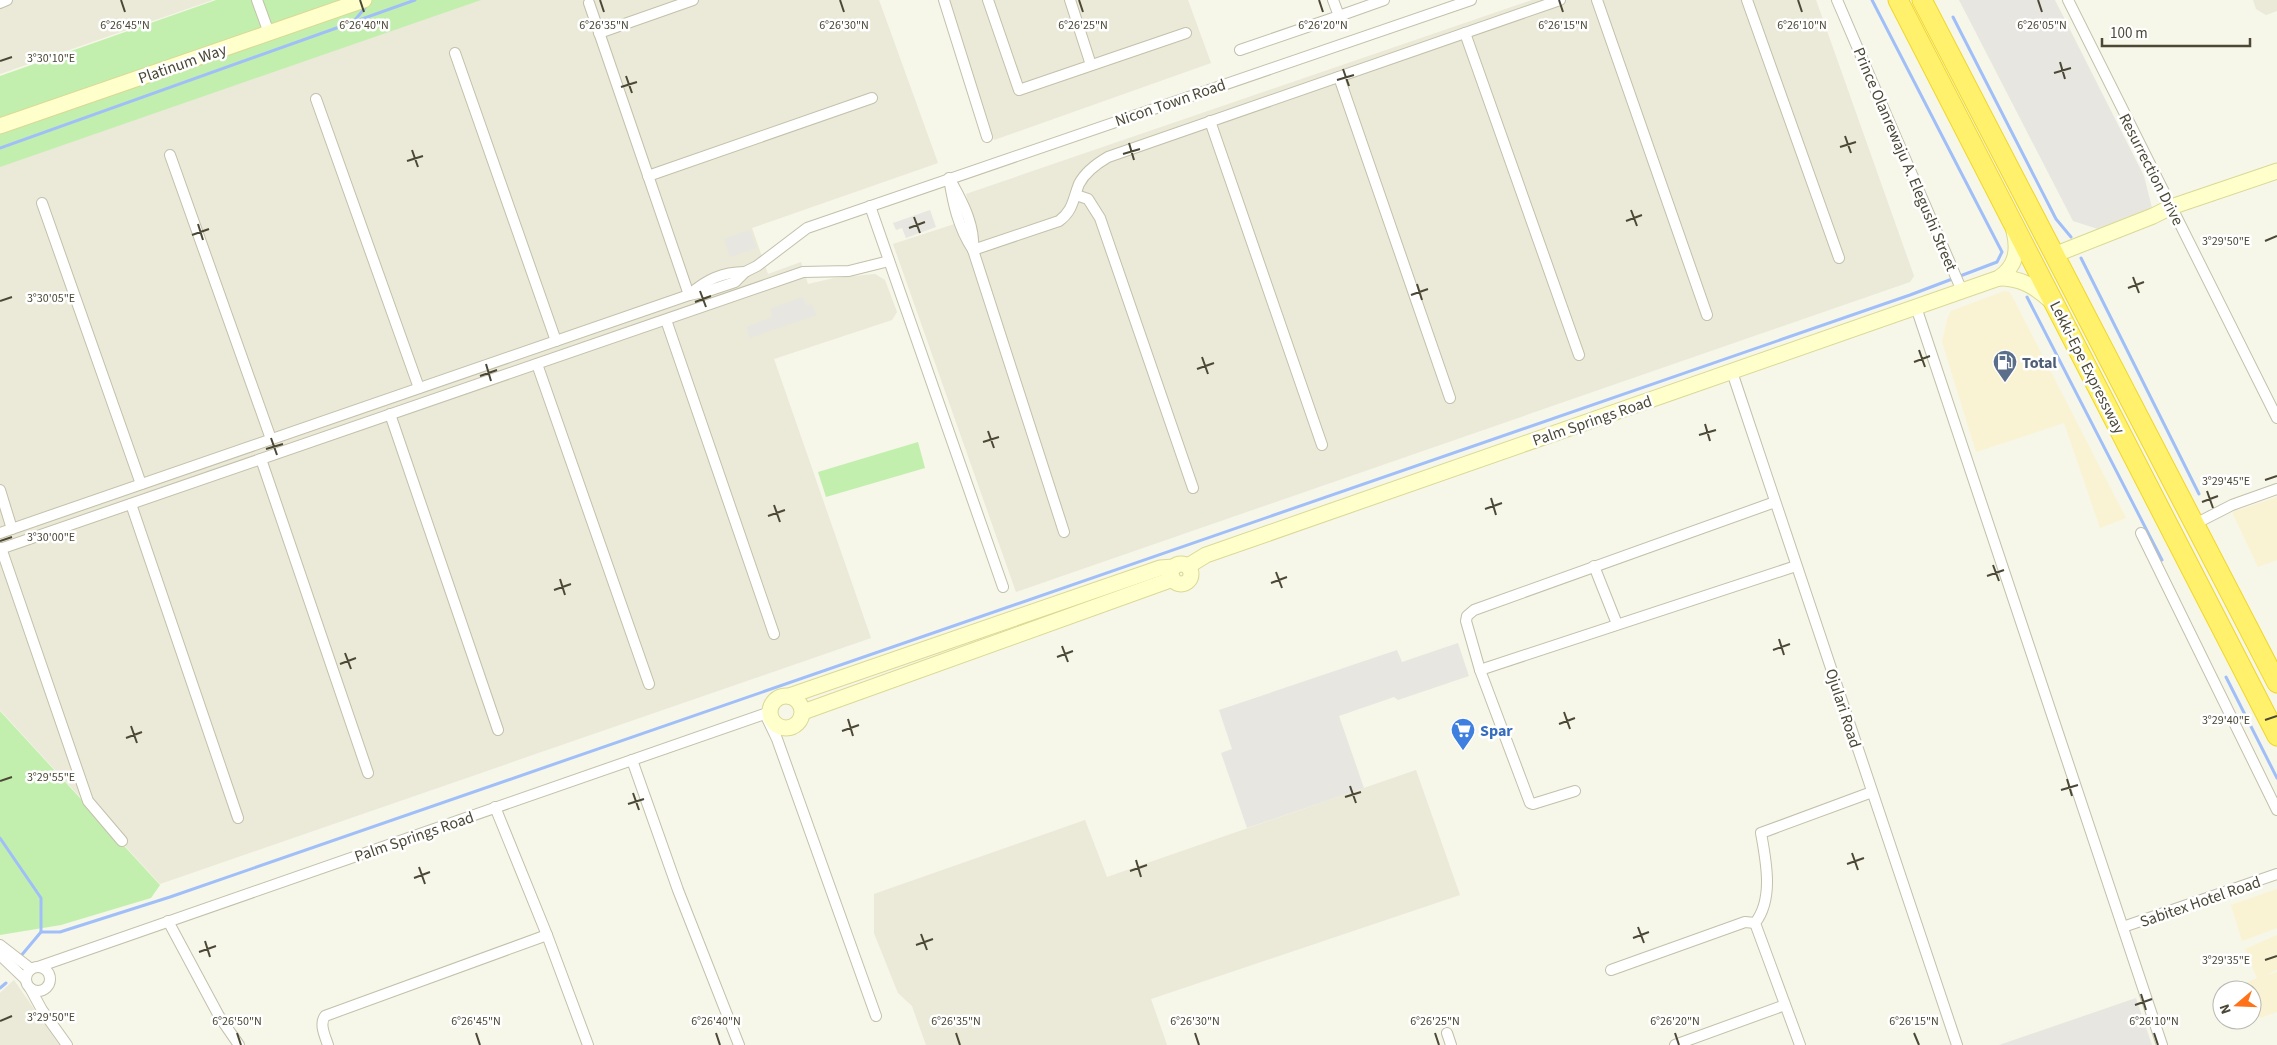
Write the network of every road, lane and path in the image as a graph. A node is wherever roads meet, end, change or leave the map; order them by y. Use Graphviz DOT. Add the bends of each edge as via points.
graph roads {
  1 [pos="7,0"];
  2 [pos="257,0"];
  3 [pos="364,0"];
  4 [pos="693,0"];
  5 [pos="944,0"];
  6 [pos="988,0"];
  7 [pos="1070,0"];
  8 [pos="1333,0"];
  9 [pos="1384,0"];
  10 [pos="1471,0"];
  11 [pos="1560,0"];
  12 [pos="1597,0"];
  13 [pos="1747,0"];
  14 [pos="1837,0"];
  15 [pos="1898,0"];
  16 [pos="1922,0"];
  17 [pos="2068,0"];
  18 [pos="0,3"];
  19 [pos="589,3"];
  20 [pos="1339,16"];
  21 [pos="269,33"];
  22 [pos="1186,33"];
  23 [pos="1465,33"];
  24 [pos="600,34"];
  25 [pos="1240,50"];
  26 [pos="454,53"];
  27 [pos="1092,65"];
  28 [pos="1339,77"];
  29 [pos="872,98"];
  30 [pos="316,99"];
  31 [pos="1210,121"];
  32 [pos="0,126"];
  33 [pos="986,136"];
  34 [pos="170,155"];
  35 [pos="2277,171"];
  36 [pos="648,176"];
  37 [pos="949,178"];
  38 [pos="1076,195"];
  39 [pos="42,203"];
  40 [pos="870,206"];
  41 [pos="2171,207"];
  42 [pos="2011,218"];
  43 [pos="973,250"];
  44 [pos="2054,255"];
  45 [pos="1839,258"];
  46 [pos="889,261"];
  47 [pos="1998,278"];
  48 [pos="1961,287"];
  49 [pos="689,295"];
  50 [pos="2056,305"];
  51 [pos="1916,307"];
  52 [pos="1707,315"];
  53 [pos="666,320"];
  54 [pos="556,341"];
  55 [pos="1579,355"];
  56 [pos="537,364"];
  57 [pos="1732,372"];
  58 [pos="418,388"];
  59 [pos="1450,398"];
  60 [pos="390,414"];
  61 [pos="2277,418"];
  62 [pos="271,439"];
  63 [pos="1322,445"];
  64 [pos="261,459"];
  65 [pos="141,484"];
  66 [pos="1193,488"];
  67 [pos="2277,489"];
  68 [pos="0,490"];
  69 [pos="1775,502"];
  70 [pos="131,504"];
  71 [pos="2193,525"];
  72 [pos="12,529"];
  73 [pos="1064,532"];
  74 [pos="0,533"];
  75 [pos="2141,533"];
  76 [pos="0,549"];
  77 [pos="1594,566"];
  78 [pos="1796,566"];
  79 [pos="1179,571"];
  80 [pos="1003,587"];
  81 [pos="1617,624"];
  82 [pos="774,634"];
  83 [pos="1480,670"];
  84 [pos="2277,683"];
  85 [pos="649,684"];
  86 [pos="789,696"];
  87 [pos="803,712"];
  88 [pos="768,713"];
  89 [pos="498,730"];
  90 [pos="2277,736"];
  91 [pos="632,760"];
  92 [pos="368,773"];
  93 [pos="1575,791"];
  94 [pos="1872,792"];
  95 [pos="495,807"];
  96 [pos="2277,810"];
  97 [pos="238,818"];
  98 [pos="122,842"];
  99 [pos="2277,874"];
  100 [pos="168,921"];
  101 [pos="1756,923"];
  102 [pos="2123,927"];
  103 [pos="547,935"];
  104 [pos="0,945"];
  105 [pos="0,955"];
  106 [pos="58,961"];
  107 [pos="34,968"];
  108 [pos="1611,970"];
  109 [pos="50,977"];
  110 [pos="28,984"];
  111 [pos="46,988"];
  112 [pos="1785,1005"];
  113 [pos="42,1010"];
  114 [pos="876,1016"];
  115 [pos="1447,1033"];
  116 [pos="67,1045"];
  117 [pos="240,1045"];
  118 [pos="328,1045"];
  119 [pos="588,1045"];
  120 [pos="739,1045"];
  121 [pos="1451,1045"];
  122 [pos="1676,1045"];
  123 [pos="1800,1045"];
  124 [pos="1957,1045"];
  125 [pos="2162,1045"];
  1 -- 18 [label="street"];
  2 -- 21 [label="street"];
  3 -- 21 [label="street, Platinum Way"];
  4 -- 24 [label="street"];
  5 -- 33 [label="street"];
  6 -- 27 [label="street" via="1019,90"];
  7 -- 27 [label="street"];
  8 -- 20 [label="street"];
  9 -- 20 [label="street"];
  10 -- 37 [label="street, Nicon Town Road"];
  11 -- 23 [label="street"];
  12 -- 52 [label="street"];
  13 -- 45 [label="street"];
  14 -- 48 [label="street, Prince Olanrewaju A. Elegushi Street"];
  15 -- 42 [label="highway, Lekki-Epe Expressway"];
  16 -- 44 [label="highway, Lekki-Epe Expressway"];
  17 -- 41 [label="street, Resurrection Drive"];
  19 -- 24 [label="street"];
  20 -- 25 [label="street"];
  21 -- 32 [label="street, Platinum Way"];
  22 -- 27 [label="street"];
  23 -- 28 [label="street"];
  23 -- 55 [label="street"];
  24 -- 36 [label="street"];
  26 -- 54 [label="street"];
  28 -- 31 [label="street"];
  28 -- 59 [label="street"];
  29 -- 36 [label="street"];
  30 -- 58 [label="street"];
  31 -- 38 [label="street" via="1108,157 1092,167"];
  31 -- 63 [label="street"];
  34 -- 62 [label="street"];
  35 -- 41 [label="street"];
  36 -- 49 [label="street"];
  37 -- 40 [label="street, Nicon Town Road"];
  37 -- 43 [label="street" via="974,236"];
  38 -- 43 [label="street" via="1067,216 1059,221"];
  38 -- 66 [label="street" via="1088,199 1100,218"];
  39 -- 65 [label="street"];
  40 -- 46 [label="street"];
  40 -- 49 [label="street, Nicon Town Road" via="807,228 757,266 744,272 735,282"];
  41 -- 44 [label="street"];
  41 -- 61 [label="street, Resurrection Drive"];
  42 -- 47 [label="street, Palm Springs Road" via="2016,239 2014,264"];
  42 -- 50 [label="highway, Lekki-Epe Expressway"];
  43 -- 73 [label="street"];
  44 -- 71 [label="highway, Lekki-Epe Expressway"];
  46 -- 53 [label="street" via="849,271 803,272"];
  46 -- 80 [label="street"];
  47 -- 48 [label="street, Palm Springs Road"];
  47 -- 50 [label="street, Palm Springs Road" via="2023,281"];
  48 -- 51 [label="street, Palm Springs Road"];
  49 -- 54 [label="street, Nicon Town Road"];
  50 -- 90 [label="highway, Lekki-Epe Expressway"];
  51 -- 57 [label="street, Palm Springs Road"];
  51 -- 102 [label="street"];
  53 -- 56 [label="street"];
  53 -- 82 [label="street"];
  54 -- 58 [label="street, Nicon Town Road"];
  56 -- 60 [label="street"];
  56 -- 85 [label="street"];
  57 -- 69 [label="street, Ojulari Road"];
  57 -- 79 [label="street, Palm Springs Road" via="1206,555"];
  58 -- 62 [label="street, Nicon Town Road"];
  60 -- 64 [label="street"];
  60 -- 89 [label="street"];
  62 -- 65 [label="street, Nicon Town Road"];
  64 -- 70 [label="street"];
  64 -- 92 [label="street"];
  65 -- 72 [label="street, Nicon Town Road"];
  67 -- 71 [label="street" via="2232,505"];
  68 -- 72 [label="street"];
  69 -- 77 [label="street"];
  69 -- 78 [label="street, Ojulari Road"];
  70 -- 76 [label="street"];
  70 -- 97 [label="street"];
  71 -- 84 [label="highway, Lekki-Epe Expressway"];
  72 -- 74 [label="street, Nicon Town Road"];
  75 -- 96 [label="street"];
  76 -- 98 [label="street" via="88,801"];
  77 -- 81 [label="street"];
  77 -- 83 [label="street" via="1474,610 1467,616"];
  78 -- 81 [label="street"];
  78 -- 94 [label="street, Ojulari Road"];
  79 -- 86 [label="street" via="1160,568"];
  79 -- 87 [label="street"];
  81 -- 83 [label="street"];
  83 -- 93 [label="street" via="1530,803"];
  86 -- 87 [label="street" via="799,702"];
  86 -- 88 [label="street" via="774,702"];
  87 -- 88 [label="street" via="800,721 787,728 774,722"];
  88 -- 91 [label="street, Palm Springs Road"];
  88 -- 114 [label="street"];
  91 -- 95 [label="street, Palm Springs Road"];
  91 -- 120 [label="street" via="678,890"];
  94 -- 101 [label="street" via="1761,833 1767,868 1766,888 1764,908"];
  94 -- 124 [label="street, Ojulari Road"];
  95 -- 100 [label="street, Palm Springs Road"];
  95 -- 103 [label="street"];
  99 -- 102 [label="street, Sabitex Hotel Road"];
  100 -- 106 [label="street, Palm Springs Road"];
  100 -- 117 [label="street" via="219,1016"];
  101 -- 108 [label="street" via="1745,922"];
  101 -- 112 [label="street"];
  102 -- 125 [label="street"];
  103 -- 118 [label="street" via="325,1016 322,1020"];
  103 -- 119 [label="street"];
  104 -- 107 [label="street"];
  105 -- 110 [label="street"];
  106 -- 107 [label="street, Palm Springs Road"];
  106 -- 109 [label="street"];
  107 -- 109 [label="street" via="46,970"];
  107 -- 110 [label="street"];
  109 -- 111 [label="street"];
  110 -- 111 [label="street" via="38,991"];
  110 -- 113 [label="street"];
  111 -- 113 [label="street"];
  112 -- 122 [label="street"];
  112 -- 123 [label="street"];
  113 -- 116 [label="street"];
  115 -- 121 [label="street"];
}
